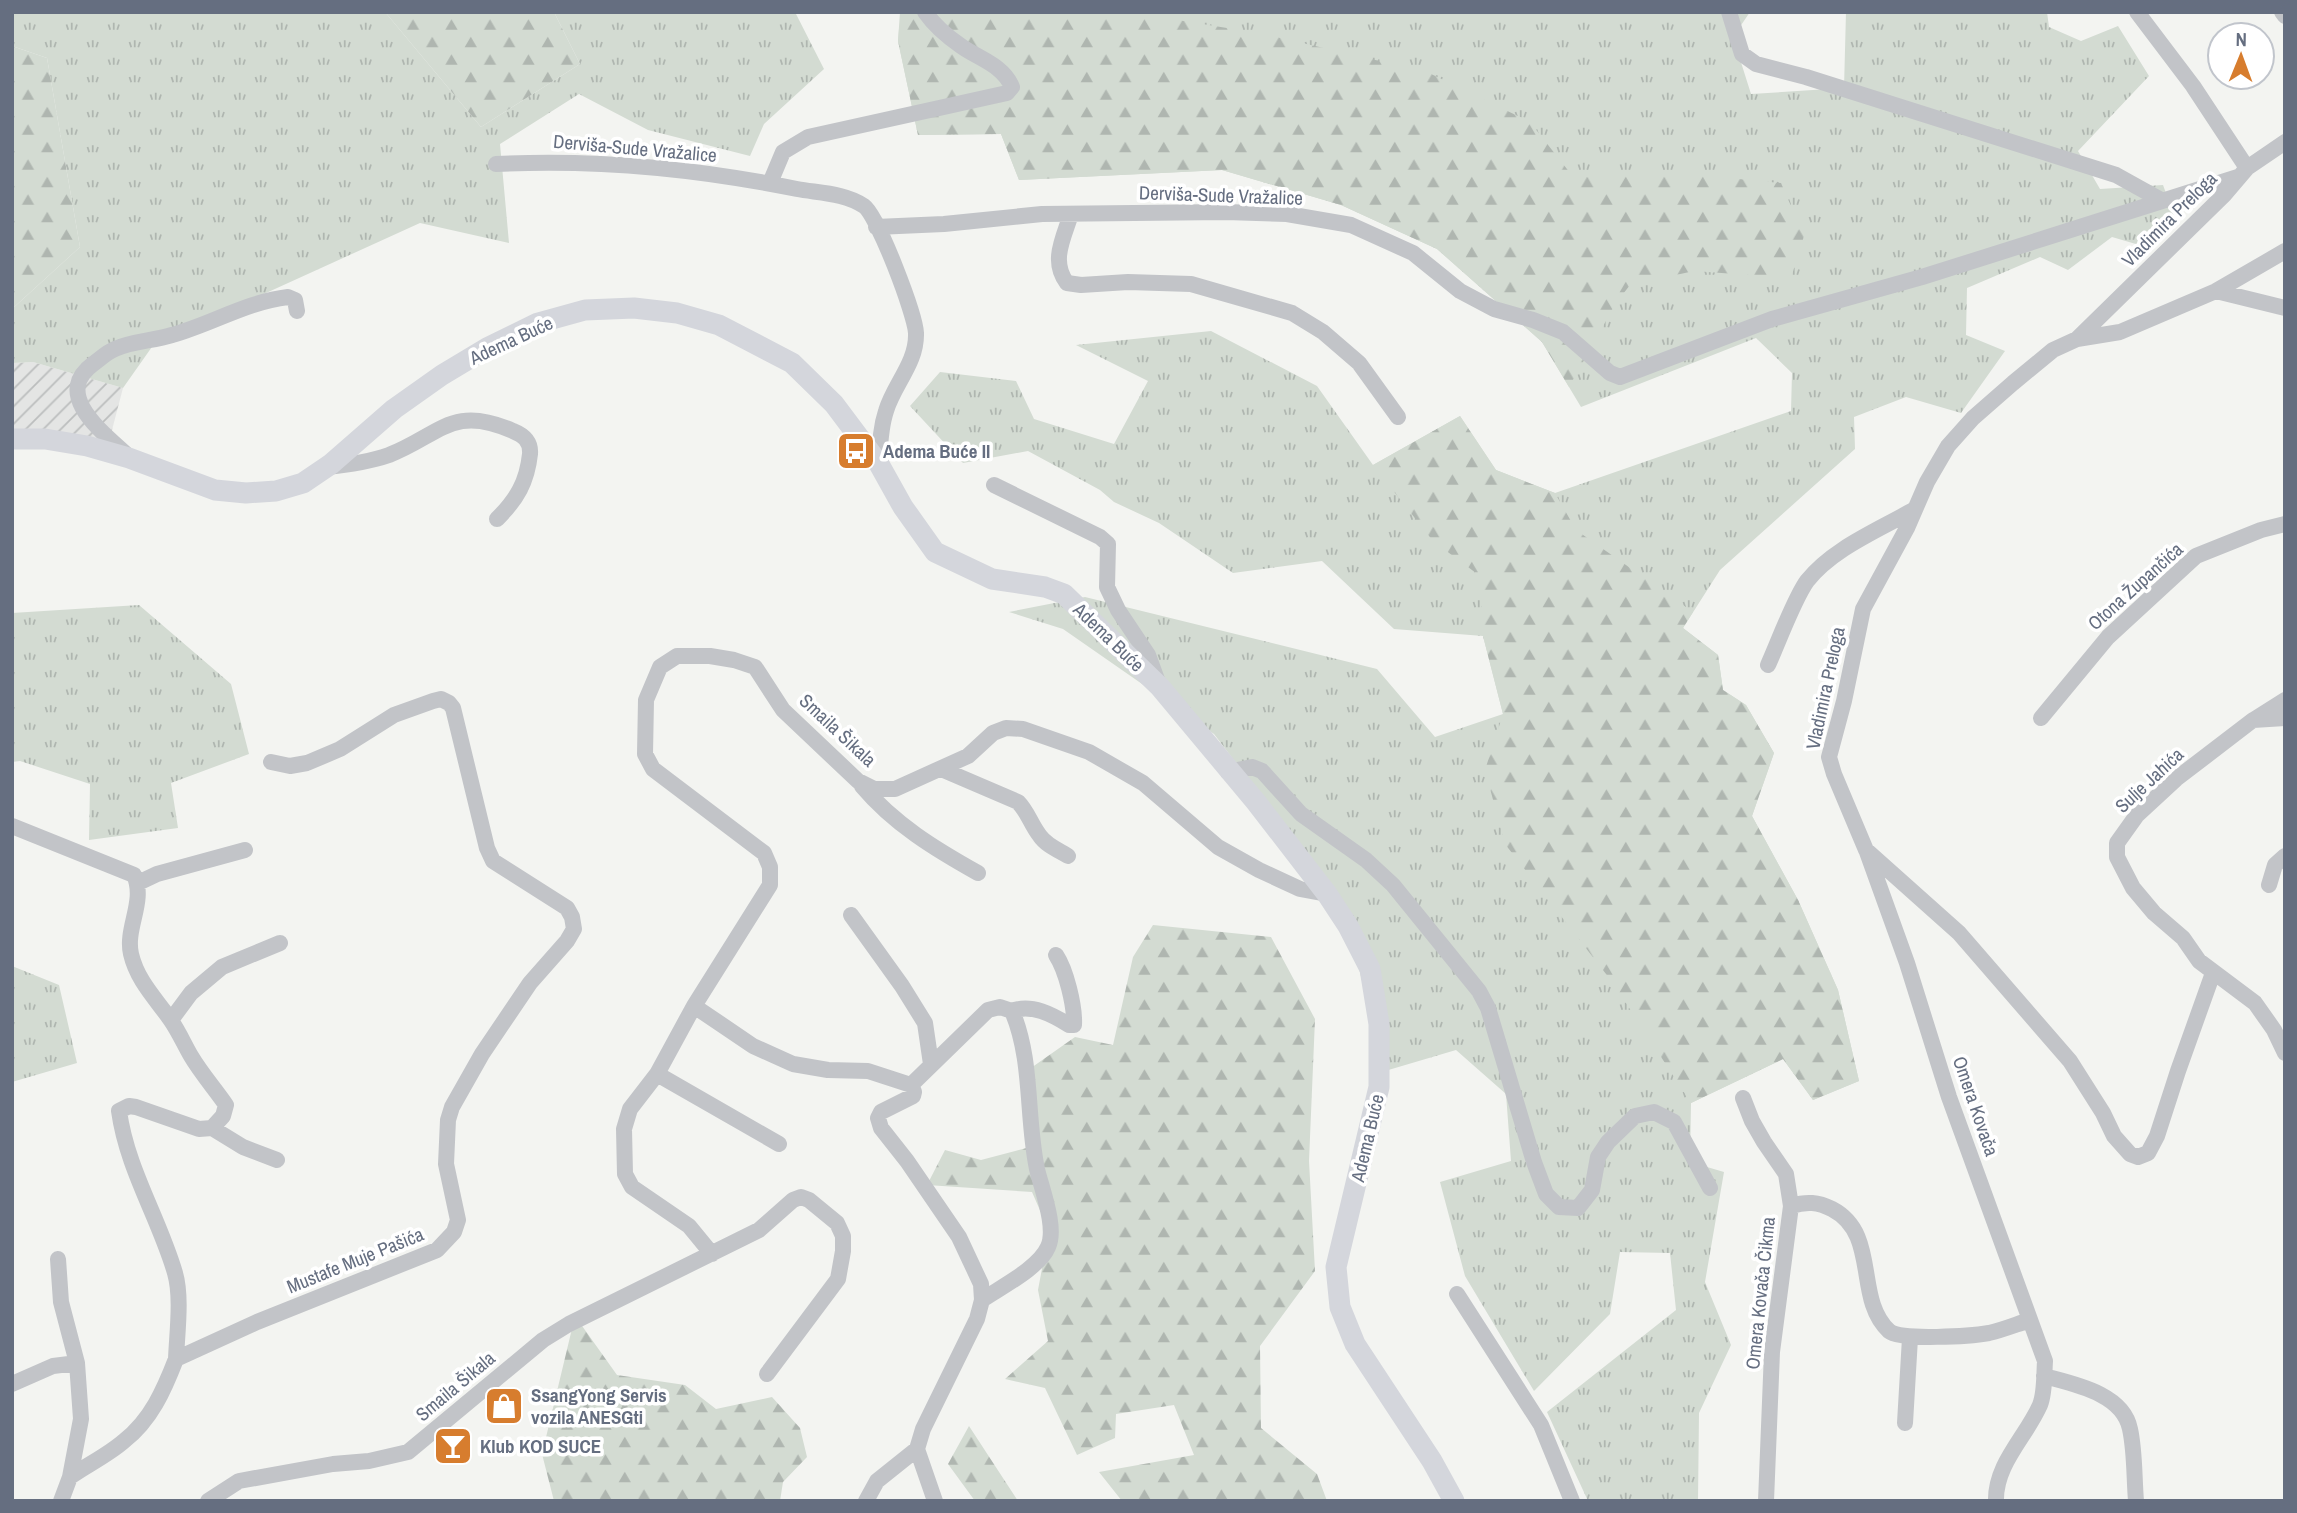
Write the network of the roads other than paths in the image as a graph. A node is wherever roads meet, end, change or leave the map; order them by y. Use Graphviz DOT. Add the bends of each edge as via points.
graph roads {
  1 [pos="925,12"];
  2 [pos="1729,12"];
  3 [pos="2137,12"];
  4 [pos="2285,142"];
  5 [pos="496,164"];
  6 [pos="2243,172"];
  7 [pos="770,183"];
  8 [pos="2161,200"];
  9 [pos="1071,214"];
  10 [pos="876,227"];
  11 [pos="2285,251"];
  12 [pos="2216,291"];
  13 [pos="2285,308"];
  14 [pos="297,311"];
  15 [pos="2077,339"];
  16 [pos="1398,417"];
  17 [pos="12,439"];
  18 [pos="130,458"];
  19 [pos="879,464"];
  20 [pos="327,467"];
  21 [pos="995,485"];
  22 [pos="1915,509"];
  23 [pos="497,519"];
  24 [pos="2285,524"];
  25 [pos="1768,665"];
  26 [pos="1160,687"];
  27 [pos="2285,700"];
  28 [pos="2041,718"];
  29 [pos="2285,718"];
  30 [pos="2253,720"];
  31 [pos="271,762"];
  32 [pos="941,769"];
  33 [pos="1228,772"];
  34 [pos="858,781"];
  35 [pos="12,826"];
  36 [pos="245,850"];
  37 [pos="1866,850"];
  38 [pos="1068,856"];
  39 [pos="2285,856"];
  40 [pos="978,873"];
  41 [pos="138,883"];
  42 [pos="2269,886"];
  43 [pos="1327,894"];
  44 [pos="851,915"];
  45 [pos="280,943"];
  46 [pos="1056,956"];
  47 [pos="2213,973"];
  48 [pos="694,1006"];
  49 [pos="1012,1011"];
  50 [pos="171,1020"];
  51 [pos="2285,1053"];
  52 [pos="932,1064"];
  53 [pos="657,1074"];
  54 [pos="911,1084"];
  55 [pos="1743,1098"];
  56 [pos="212,1128"];
  57 [pos="779,1144"];
  58 [pos="277,1160"];
  59 [pos="1710,1188"];
  60 [pos="1791,1206"];
  61 [pos="712,1254"];
  62 [pos="58,1259"];
  63 [pos="1457,1294"];
  64 [pos="982,1300"];
  65 [pos="2030,1320"];
  66 [pos="1910,1338"];
  67 [pos="176,1359"];
  68 [pos="77,1363"];
  69 [pos="767,1374"];
  70 [pos="2044,1376"];
  71 [pos="12,1384"];
  72 [pos="1905,1423"];
  73 [pos="917,1449"];
  74 [pos="69,1477"];
  75 [pos="61,1501"];
  76 [pos="208,1501"];
  77 [pos="866,1501"];
  78 [pos="935,1501"];
  79 [pos="1454,1501"];
  80 [pos="1572,1501"];
  81 [pos="1766,1501"];
  82 [pos="1996,1501"];
  83 [pos="2136,1501"];
  1 -- 7 [label="street" via="961,46 1007,76 1012,87 1007,93 808,137 783,152"];
  2 -- 8 [label="street" via="1742,54 1756,64 2081,163 2116,175"];
  3 -- 6 [label="street" via="2193,86"];
  4 -- 6 [label="street, Vladimira Preloga"];
  5 -- 7 [label="street, Derviša-Sude Vražalice" via="584,163"];
  6 -- 8 [label="street"];
  6 -- 15 [label="street, Vladimira Preloga"];
  7 -- 10 [label="street, Derviša-Sude Vražalice" via="852,199 867,209"];
  8 -- 9 [label="street, Derviša-Sude Vražalice" via="1922,277 1772,319 1620,377 1563,332 1494,309 1460,292 1413,253 1351,225 1226,212"];
  9 -- 10 [label="street, Derviša-Sude Vražalice"];
  9 -- 16 [label="street" via="1058,255 1058,267 1067,283 1191,284 1292,313 1359,363"];
  10 -- 19 [label="street, Derviša-Sude Vražalice" via="903,288 916,332 914,355 886,410"];
  11 -- 12 [label="street"];
  12 -- 13 [label="street"];
  12 -- 15 [label="street" via="2120,332"];
  14 -- 18 [label="street" via="295,300 273,299 172,335 112,350 86,369 78,384 78,401 85,414"];
  15 -- 22 [label="street, Vladimira Preloga" via="2053,350 1973,418 1948,446"];
  17 -- 18 [label="street, Adema Buće" via="45,439"];
  18 -- 20 [label="street, Adema Buće" via="215,490 246,493 303,483"];
  19 -- 20 [label="street, Adema Buće" via="834,404 792,363 719,325 634,307 585,310 538,323 486,348 394,409"];
  19 -- 26 [label="street, Adema Buće" via="936,552 992,579 1064,594"];
  20 -- 23 [label="street" via="390,454 445,424 478,420 501,425 523,435 530,448 523,486"];
  21 -- 26 [label="street, Adema Buće" via="1108,544 1107,587 1148,655"];
  22 -- 25 [label="street" via="1852,545 1806,582"];
  22 -- 37 [label="street, Vladimira Preloga" via="1863,609 1829,757"];
  24 -- 28 [label="street, Otona Župančića" via="2196,556 2108,636"];
  26 -- 33 [label="street, Adema Buće"];
  27 -- 30 [label="street"];
  29 -- 30 [label="street"];
  30 -- 47 [label="street, Sulje Jahića" via="2176,779 2137,815 2117,844 2117,857 2133,888"];
  31 -- 67 [label="street, Mustafe Muje Pašića" via="307,763 394,715 433,701 449,702 493,861 559,901 572,917 574,929 530,983 452,1107 446,1164 458,1220 454,1232 437,1250"];
  32 -- 34 [label="street, Smaila Šikala" via="895,789 874,789"];
  32 -- 38 [label="street" via="1018,802 1045,842"];
  32 -- 43 [label="street, Smaila Šikala" via="968,756 993,733 1023,729 1089,752 1143,783 1219,847 1259,870 1300,889"];
  33 -- 43 [label="street, Adema Buće"];
  33 -- 59 [label="street" via="1252,767 1262,771 1301,814 1366,860 1401,895 1479,992 1488,1008 1534,1162 1546,1194 1559,1207 1578,1208 1592,1190 1598,1157 1608,1142 1636,1116 1654,1112 1674,1122"];
  34 -- 40 [label="street" via="879,806 934,849"];
  34 -- 48 [label="street, Smaila Šikala" via="783,710 755,667 722,658 677,656 660,667 646,700 645,754 653,769 764,853 770,867 762,899"];
  35 -- 41 [label="street" via="134,874"];
  36 -- 41 [label="street"];
  37 -- 47 [label="street, Vladimira Preloga" via="1959,933 2070,1061 2114,1136 2138,1157 2148,1153 2157,1136"];
  37 -- 65 [label="street, Omera Kovača"];
  39 -- 42 [label="street" via="2274,865"];
  41 -- 50 [label="street" via="130,951 144,986"];
  43 -- 79 [label="street, Adema Buće" via="1370,969 1379,1024 1379,1087 1336,1267 1340,1307 1355,1344"];
  44 -- 52 [label="street" via="925,1023"];
  45 -- 50 [label="street" via="222,967 191,993"];
  46 -- 49 [label="street" via="1063,966 1074,1025 1026,1007"];
  47 -- 51 [label="street" via="2255,1003"];
  48 -- 53 [label="street, Smaila Šikala"];
  48 -- 54 [label="street" via="753,1046 793,1064 868,1071"];
  49 -- 52 [label="street" via="988,1010"];
  49 -- 64 [label="street" via="1025,1061 1037,1166 1052,1230 1041,1259"];
  50 -- 56 [label="street" via="226,1105"];
  52 -- 54 [label="street"];
  53 -- 57 [label="street"];
  53 -- 61 [label="street, Smaila Šikala" via="630,1109 624,1129 625,1174 632,1187 689,1226"];
  54 -- 64 [label="street" via="912,1096 881,1112 881,1128 959,1237 981,1284"];
  55 -- 60 [label="street" via="1786,1174"];
  56 -- 58 [label="street"];
  56 -- 67 [label="street" via="199,1129 136,1107 119,1111 139,1182 176,1275"];
  60 -- 66 [label="street, Omera Kovača Čikma" via="1819,1203 1854,1227 1877,1313 1890,1332"];
  60 -- 81 [label="street, Omera Kovača Čikma" via="1772,1352"];
  61 -- 69 [label="street, Smaila Šikala" via="759,1230 801,1197 837,1223 843,1236 838,1279"];
  61 -- 76 [label="street, Smaila Šikala" via="543,1340 408,1452 239,1481"];
  62 -- 68 [label="street" via="61,1302"];
  63 -- 80 [label="street" via="1541,1425"];
  64 -- 73 [label="street"];
  65 -- 66 [label="street" via="1989,1333"];
  65 -- 70 [label="street, Omera Kovača" via="2045,1361"];
  66 -- 72 [label="street"];
  67 -- 74 [label="street" via="157,1403 141,1424 125,1441"];
  68 -- 71 [label="street" via="54,1366"];
  68 -- 74 [label="street" via="81,1419"];
  70 -- 82 [label="street, Omera Kovača" via="2041,1402 2008,1461 1996,1488"];
  70 -- 83 [label="street" via="2080,1386 2120,1410 2130,1428"];
  73 -- 77 [label="street" via="877,1481"];
  73 -- 78 [label="street"];
  74 -- 75 [label="street"];
}
